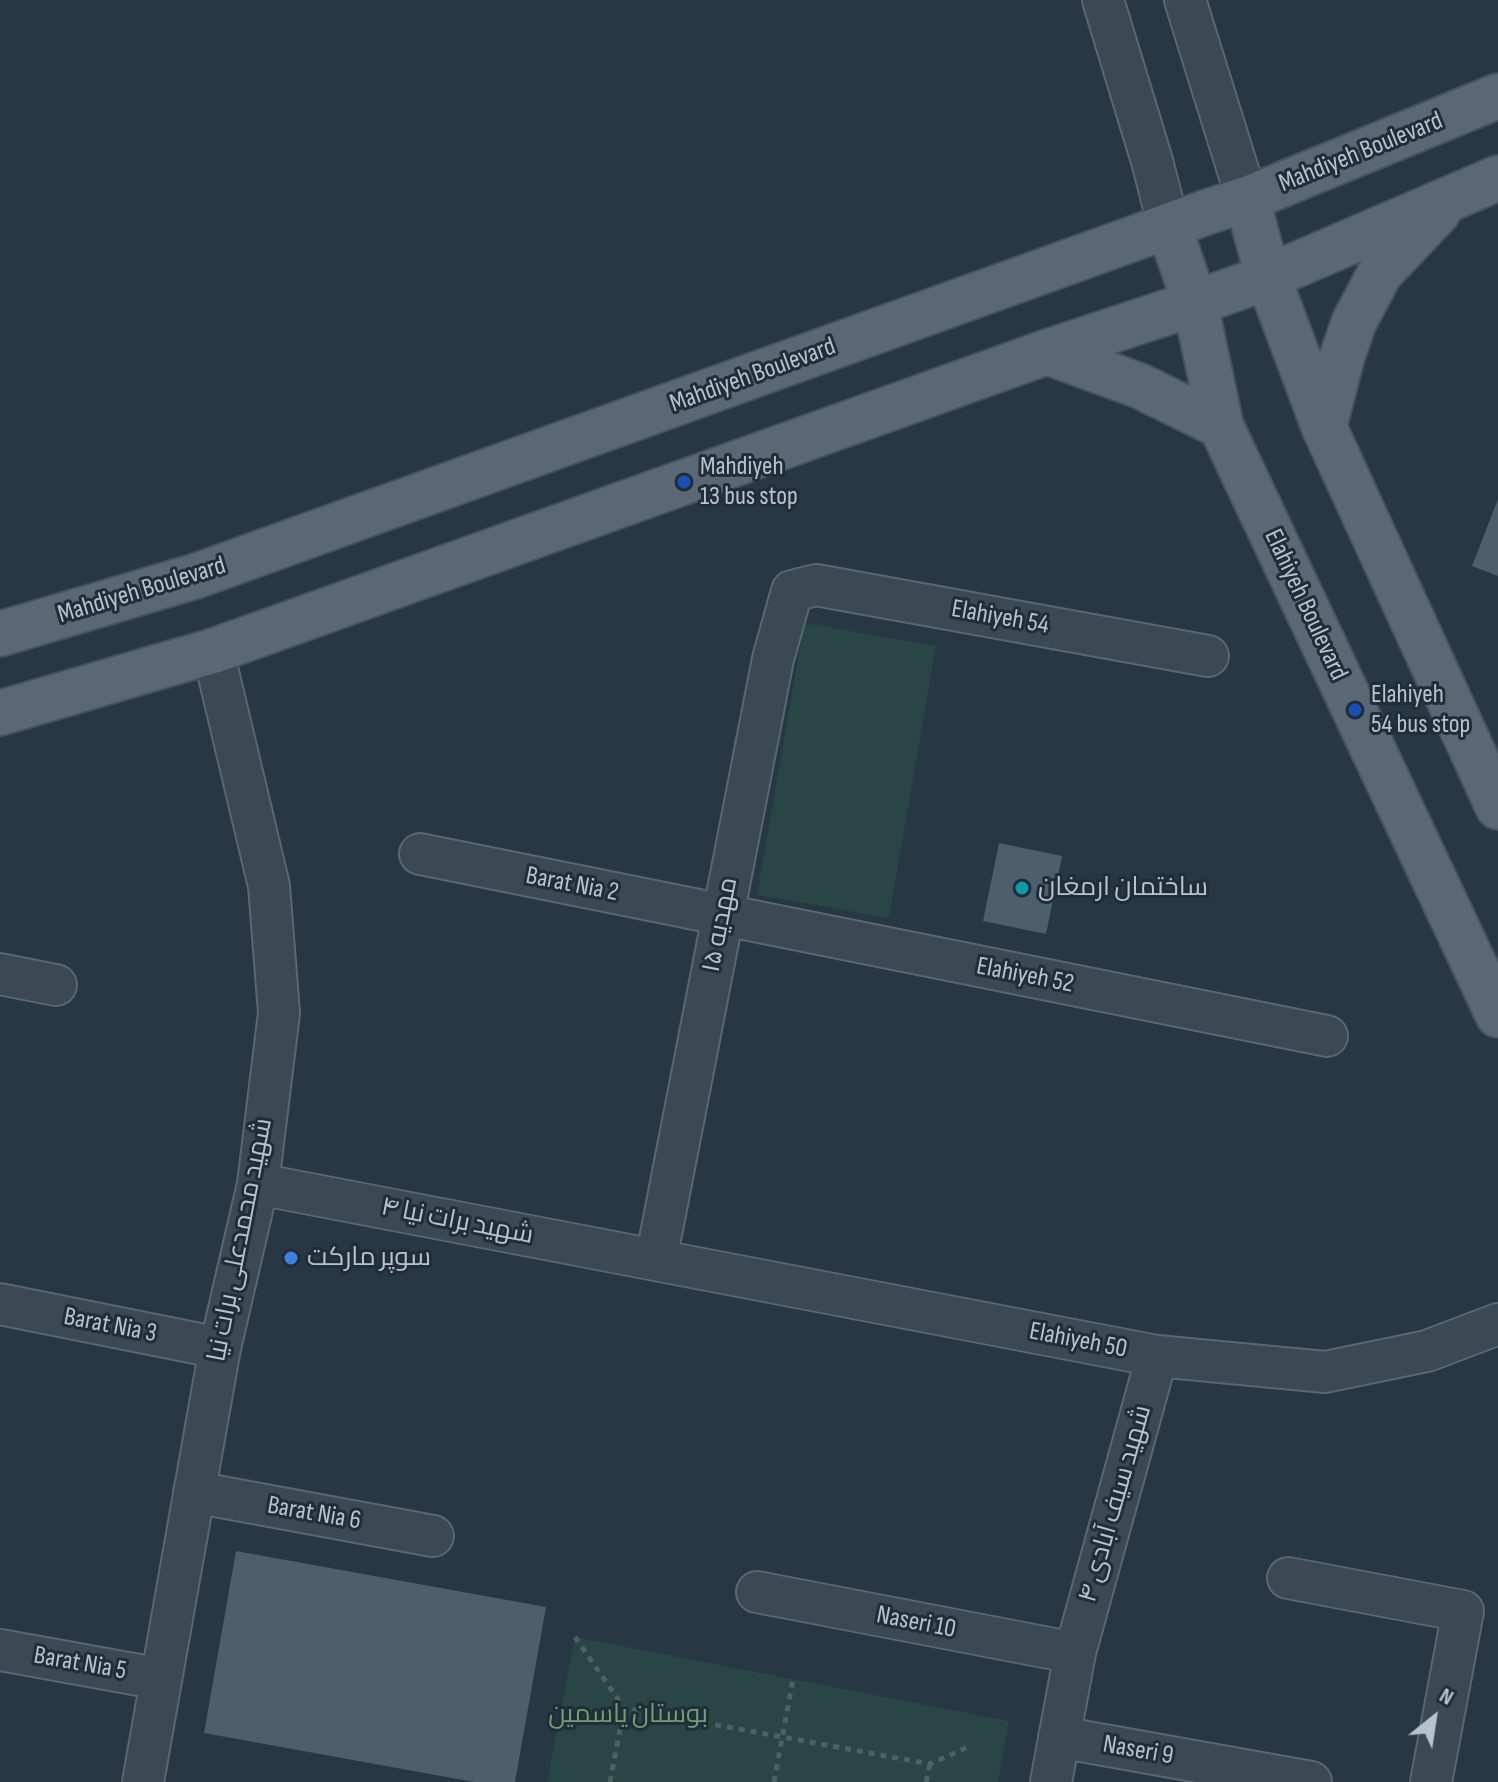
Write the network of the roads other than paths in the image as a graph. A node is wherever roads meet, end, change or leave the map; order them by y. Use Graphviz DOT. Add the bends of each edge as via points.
graph roads {
  1 [pos="1103,0"];
  2 [pos="1185,0"];
  3 [pos="1498,96"];
  4 [pos="1498,178"];
  5 [pos="1453,197"];
  6 [pos="1247,199"];
  7 [pos="1169,227"];
  8 [pos="1268,277"];
  9 [pos="1195,303"];
  10 [pos="1047,352"];
  11 [pos="1221,426"];
  12 [pos="1324,427"];
  13 [pos="792,591"];
  14 [pos="0,634"];
  15 [pos="213,651"];
  16 [pos="1208,656"];
  17 [pos="0,713"];
  18 [pos="1498,807"];
  19 [pos="420,854"];
  20 [pos="723,915"];
  21 [pos="0,974"];
  22 [pos="56,985"];
  23 [pos="1498,1015"];
  24 [pos="1327,1036"];
  25 [pos="258,1184"];
  26 [pos="656,1260"];
  27 [pos="0,1304"];
  28 [pos="1498,1324"];
  29 [pos="220,1348"];
  30 [pos="1157,1356"];
  31 [pos="194,1492"];
  32 [pos="433,1536"];
  33 [pos="1288,1578"];
  34 [pos="757,1592"];
  35 [pos="0,1650"];
  36 [pos="1075,1653"];
  37 [pos="161,1679"];
  38 [pos="1059,1737"];
  39 [pos="143,1782"];
  40 [pos="1051,1782"];
  41 [pos="1311,1782"];
  42 [pos="1431,1782"];
  1 -- 7 [label="street"];
  2 -- 6 [label="street"];
  3 -- 6 [label="main road, Mahdiyeh Boulevard"];
  4 -- 5 [label="main road"];
  5 -- 8 [label="main road"];
  5 -- 12 [label="main road" via="1380,273 1354,322"];
  6 -- 7 [label="main road, Mahdiyeh Boulevard"];
  6 -- 8 [label="main road"];
  7 -- 9 [label="main road, Elahiyeh Boulevard"];
  7 -- 14 [label="main road, Mahdiyeh Boulevard" via="196,576"];
  8 -- 9 [label="main road"];
  8 -- 12 [label="main road"];
  9 -- 10 [label="main road"];
  9 -- 11 [label="main road, Elahiyeh Boulevard"];
  10 -- 11 [label="main road" via="1140,386"];
  10 -- 15 [label="main road"];
  11 -- 23 [label="main road, Elahiyeh Boulevard"];
  12 -- 18 [label="main road"];
  13 -- 16 [label="street, Elahiyeh 54" via="816,585"];
  13 -- 20 [label="street, مهدیه ۱۵" via="773,659"];
  15 -- 17 [label="main road"];
  15 -- 25 [label="street, شهید محمدعلی برات نیا" via="269,886 279,1013"];
  19 -- 20 [label="street, Barat Nia 2"];
  20 -- 24 [label="street, Elahiyeh 52"];
  20 -- 26 [label="street, مهدیه ۱۵"];
  21 -- 22 [label="street"];
  25 -- 26 [label="street, شهید برات نیا ۴"];
  25 -- 29 [label="street, شهید محمدعلی برات نیا"];
  26 -- 30 [label="street, Elahiyeh 50"];
  27 -- 29 [label="street, Barat Nia 3"];
  28 -- 30 [label="street, Elahiyeh 50" via="1427,1351 1325,1372"];
  29 -- 31 [label="street, شهید محمدعلی برات نیا"];
  30 -- 36 [label="street, شهید سیف آبادی ۴"];
  31 -- 32 [label="street, Barat Nia 6"];
  31 -- 37 [label="street, شهید محمدعلی برات نیا"];
  33 -- 42 [label="street" via="1463,1611"];
  34 -- 36 [label="street, Naseri 10"];
  35 -- 37 [label="street, Barat Nia 5"];
  36 -- 38 [label="street, شهید سیف آبادی ۴"];
  37 -- 39 [label="street, شهید محمدعلی برات نیا"];
  38 -- 40 [label="street, شهید سیف آبادی ۴"];
  38 -- 41 [label="street, Naseri 9"];
}
